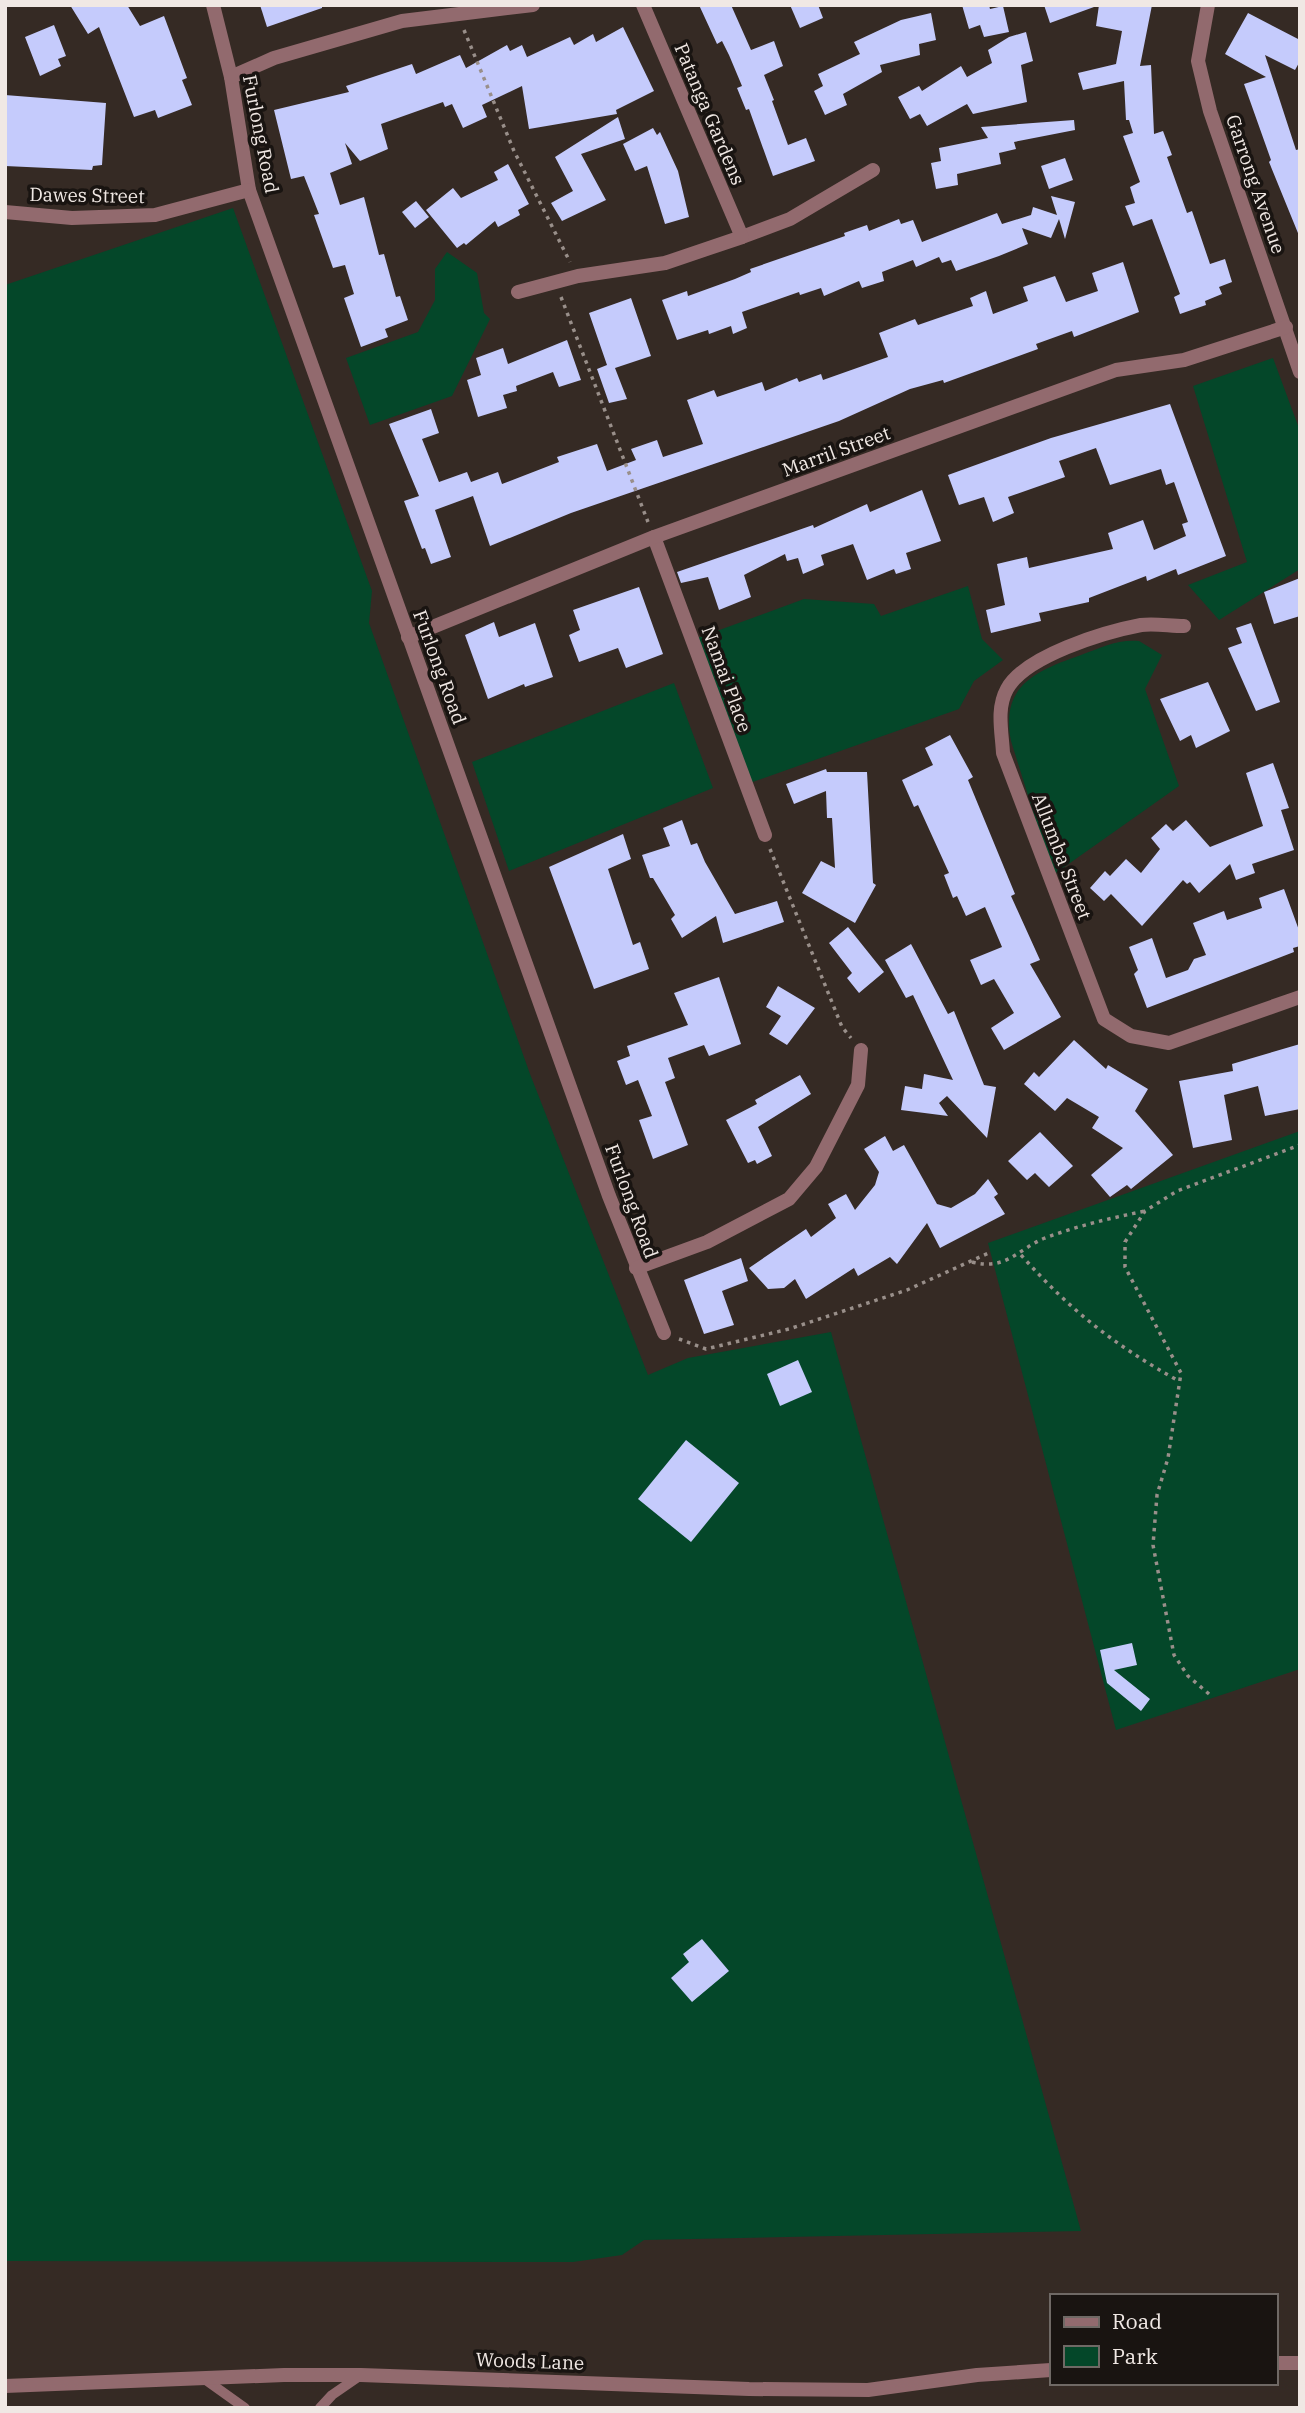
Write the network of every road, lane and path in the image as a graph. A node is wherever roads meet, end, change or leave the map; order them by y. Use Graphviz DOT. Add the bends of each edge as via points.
graph roads {
  1 [pos="213,5"];
  2 [pos="533,5"];
  3 [pos="643,5"];
  4 [pos="1208,5"];
  5 [pos="457,9"];
  6 [pos="231,76"];
  7 [pos="873,170"];
  8 [pos="249,190"];
  9 [pos="5,212"];
  10 [pos="742,237"];
  11 [pos="578,276"];
  12 [pos="555,282"];
  13 [pos="518,292"];
  14 [pos="1286,327"];
  15 [pos="1300,372"];
  16 [pos="654,537"];
  17 [pos="1184,626"];
  18 [pos="408,637"];
  19 [pos="765,835"];
  20 [pos="1300,997"];
  21 [pos="861,1050"];
  22 [pos="1300,1145"];
  23 [pos="1144,1211"];
  24 [pos="991,1252"];
  25 [pos="1021,1255"];
  26 [pos="970,1261"];
  27 [pos="636,1268"];
  28 [pos="664,1333"];
  29 [pos="1180,1382"];
  30 [pos="1209,1694"];
  31 [pos="1277,2363"];
  32 [pos="1300,2363"];
  33 [pos="1050,2370"];
  34 [pos="361,2375"];
  35 [pos="203,2378"];
  36 [pos="5,2386"];
  37 [pos="245,2408"];
  38 [pos="320,2408"];
  1 -- 6 [label="street, Furlong Road"];
  2 -- 5 [label="street"];
  3 -- 10 [label="street, Patanga Gardens"];
  4 -- 14 [label="street, Garrong Avenue" via="1198,61 1201,74"];
  5 -- 6 [label="street" via="340,38"];
  5 -- 11 [label="path" via="514,151"];
  6 -- 8 [label="street, Furlong Road"];
  7 -- 10 [label="street" via="790,219"];
  8 -- 9 [label="street, Dawes Street" via="155,215 72,218"];
  8 -- 18 [label="street, Furlong Road"];
  10 -- 11 [label="street" via="664,263"];
  11 -- 12 [label="street"];
  12 -- 13 [label="street"];
  12 -- 16 [label="path"];
  14 -- 15 [label="street, Garrong Avenue"];
  14 -- 16 [label="street, Marril Street" via="1184,360 1116,370"];
  16 -- 18 [label="street, Marril Street"];
  16 -- 19 [label="street, Namai Place"];
  17 -- 20 [label="street, Allumba Street" via="1143,625 1085,641 1027,666 1007,689 1000,710 1003,753 1104,1019 1132,1036 1169,1043"];
  18 -- 27 [label="street, Furlong Road"];
  19 -- 21 [label="path" via="842,1027"];
  21 -- 27 [label="street" via="858,1085 816,1167 789,1199 707,1242"];
  22 -- 23 [label="path" via="1177,1191"];
  23 -- 25 [label="path" via="1042,1240"];
  23 -- 29 [label="path" via="1125,1242 1125,1266 1165,1338 1181,1373"];
  24 -- 26 [label="path"];
  25 -- 26 [label="path" via="986,1266"];
  25 -- 29 [label="path" via="1114,1343"];
  26 -- 28 [label="path" via="789,1329 706,1349"];
  27 -- 28 [label="street, Furlong Road"];
  29 -- 30 [label="path" via="1157,1495 1153,1545 1174,1655 1188,1676"];
  31 -- 32 [label="street"];
  33 -- 34 [label="street, Woods Lane" via="868,2390"];
  34 -- 35 [label="street, Woods Lane"];
  34 -- 38 [label="lane"];
  35 -- 36 [label="street, Woods Lane"];
  35 -- 37 [label="lane"];
}
